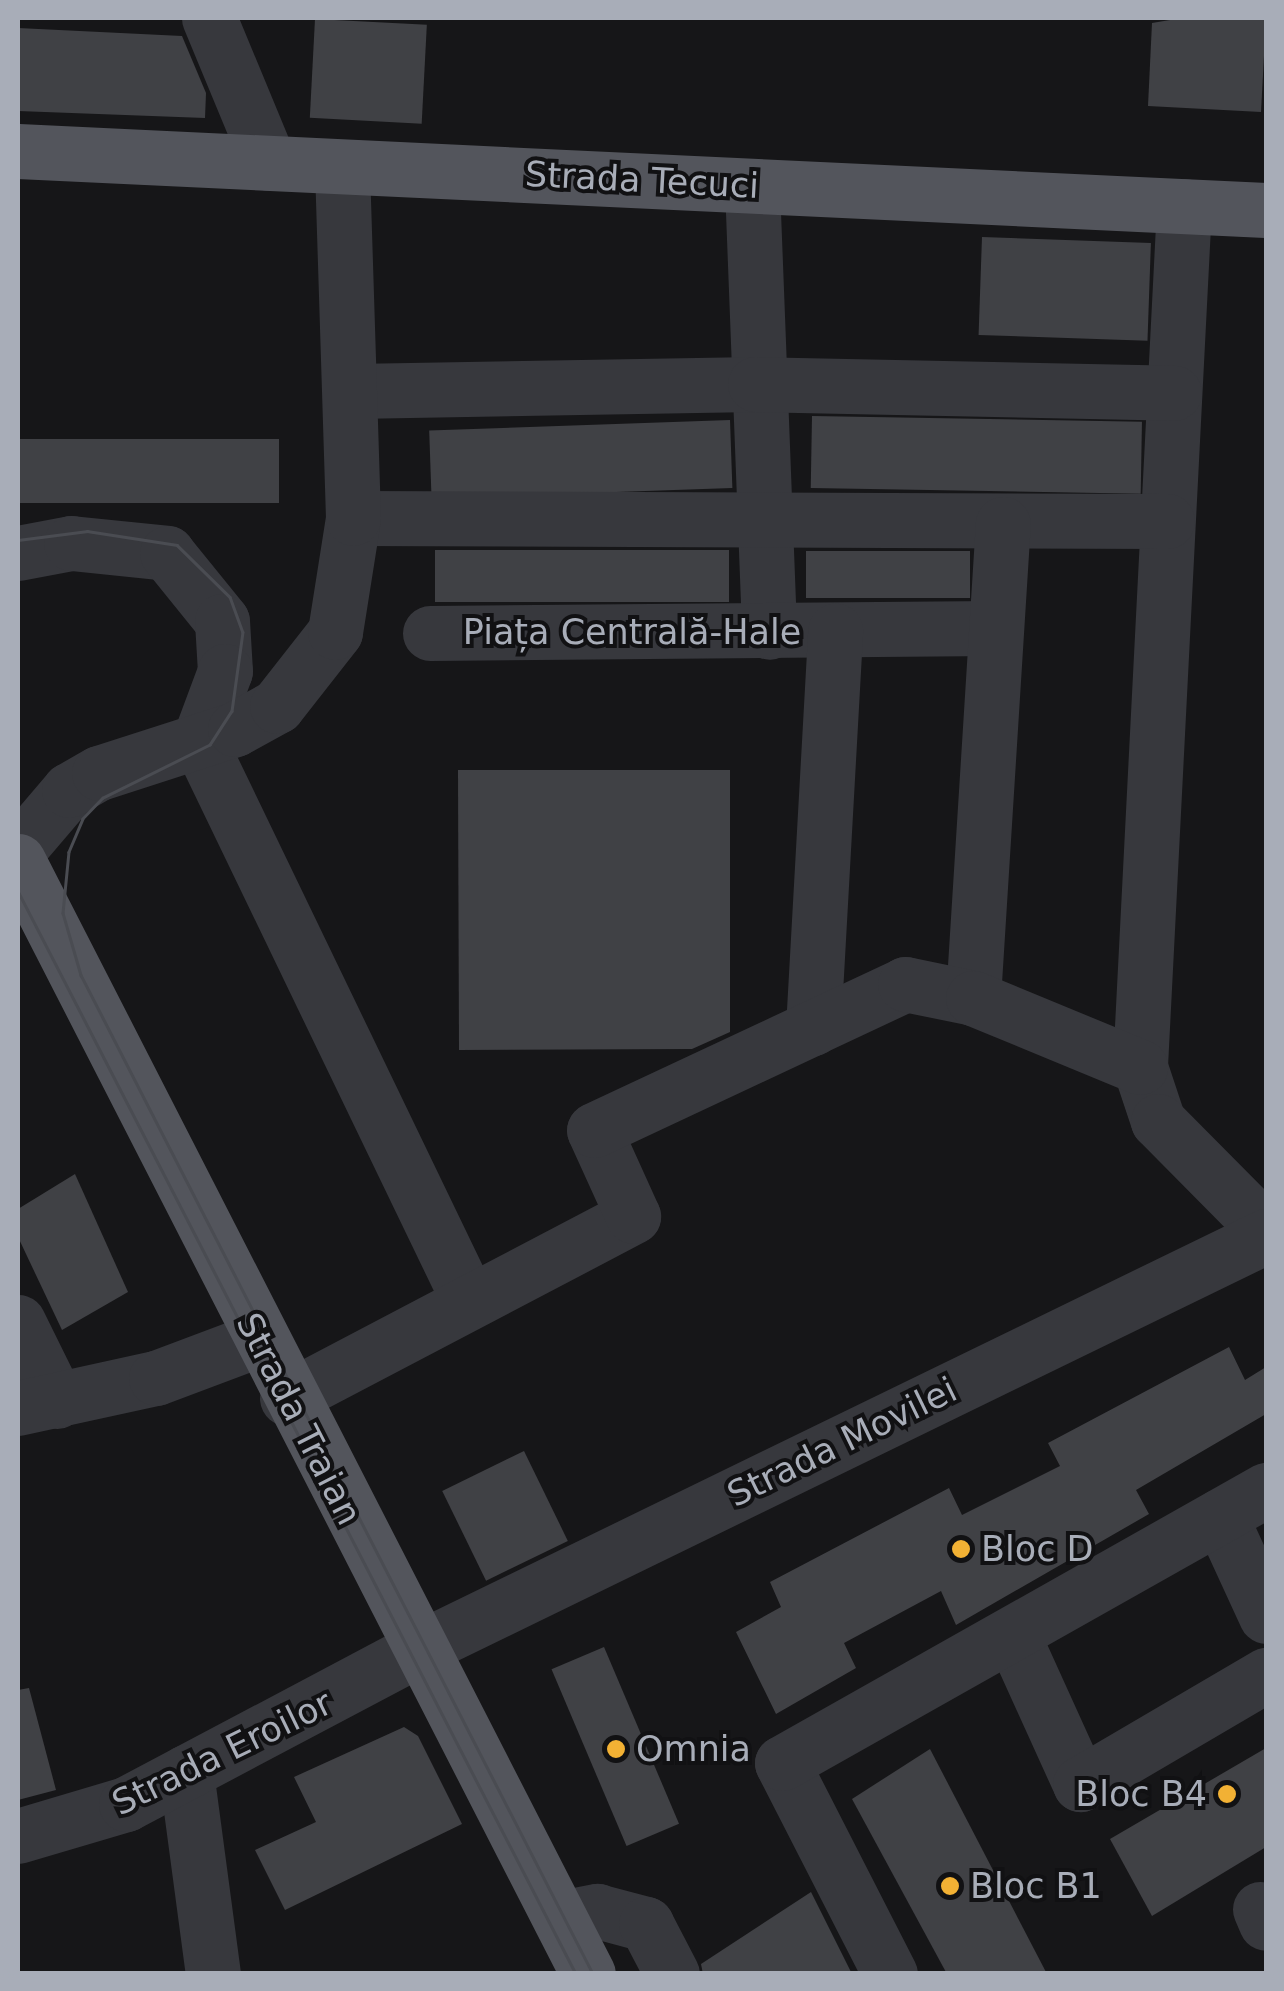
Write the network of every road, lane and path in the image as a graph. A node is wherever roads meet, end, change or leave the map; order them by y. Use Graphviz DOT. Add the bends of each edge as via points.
graph roads {
  1 [pos="209,18"];
  2 [pos="18,151"];
  3 [pos="269,163"];
  4 [pos="342,167"];
  5 [pos="752,186"];
  6 [pos="1184,206"];
  7 [pos="1266,210"];
  8 [pos="756,384"];
  9 [pos="353,391"];
  10 [pos="1174,393"];
  11 [pos="353,518"];
  12 [pos="768,521"];
  13 [pos="1167,522"];
  14 [pos="1003,524"];
  15 [pos="18,553"];
  16 [pos="994,628"];
  17 [pos="769,632"];
  18 [pos="835,632"];
  19 [pos="430,634"];
  20 [pos="199,741"];
  21 [pos="18,850"];
  22 [pos="18,861"];
  23 [pos="974,998"];
  24 [pos="813,1028"];
  25 [pos="1140,1067"];
  26 [pos="1266,1233"];
  27 [pos="470,1301"];
  28 [pos="18,1322"];
  29 [pos="257,1340"];
  30 [pos="287,1398"];
  31 [pos="37,1404"];
  32 [pos="1266,1490"];
  33 [pos="1220,1516"];
  34 [pos="1266,1616"];
  35 [pos="1012,1634"];
  36 [pos="418,1650"];
  37 [pos="1266,1675"];
  38 [pos="186,1772"];
  39 [pos="18,1836"];
  40 [pos="560,1918"];
  41 [pos="212,1974"];
  42 [pos="588,1974"];
  43 [pos="672,1974"];
  44 [pos="890,1974"];
  1 -- 3 [label="street"];
  2 -- 3 [label="main road, Strada Tecuci"];
  3 -- 4 [label="main road, Strada Tecuci"];
  4 -- 5 [label="main road, Strada Tecuci"];
  4 -- 9 [label="street"];
  5 -- 6 [label="main road, Strada Tecuci"];
  5 -- 8 [label="street"];
  6 -- 7 [label="main road, Strada Tecuci"];
  6 -- 10 [label="street"];
  8 -- 9 [label="street"];
  8 -- 10 [label="street"];
  8 -- 12 [label="street"];
  9 -- 11 [label="street"];
  10 -- 13 [label="street"];
  11 -- 12 [label="street"];
  11 -- 20 [label="street" via="335,632 305,678 260,717"];
  12 -- 14 [label="street"];
  12 -- 17 [label="street"];
  13 -- 14 [label="street"];
  13 -- 25 [label="street"];
  14 -- 16 [label="street"];
  15 -- 20 [label="street" via="71,543 167,553 222,621 225,671"];
  16 -- 18 [label="street, Piața Centrală-Hale"];
  16 -- 23 [label="street"];
  17 -- 18 [label="street, Piața Centrală-Hale"];
  17 -- 19 [label="street, Piața Centrală-Hale"];
  18 -- 24 [label="street, Piața Centrală-Hale"];
  20 -- 21 [label="street" via="70,790"];
  20 -- 27 [label="street"];
  22 -- 29 [label="main road, Strada Traian"];
  23 -- 24 [label="street" via="905,984"];
  23 -- 25 [label="street"];
  24 -- 27 [label="street" via="594,1130 633,1216"];
  25 -- 26 [label="street" via="1158,1122"];
  26 -- 36 [label="street, Strada Movilei"];
  27 -- 30 [label="street"];
  28 -- 31 [label="street"];
  29 -- 30 [label="main road, Strada Traian"];
  29 -- 31 [label="street" via="189,1368"];
  30 -- 36 [label="main road, Strada Traian"];
  32 -- 33 [label="street"];
  33 -- 34 [label="street"];
  33 -- 35 [label="street"];
  35 -- 37 [label="street" via="1080,1784"];
  35 -- 44 [label="street" via="782,1763"];
  36 -- 38 [label="street, Strada Eroilor"];
  36 -- 40 [label="main road, Strada Traian"];
  38 -- 39 [label="street, Strada Eroilor" via="126,1804"];
  38 -- 41 [label="street"];
  40 -- 42 [label="main road, Strada Traian"];
  40 -- 43 [label="street" via="596,1911 646,1924"];
}
